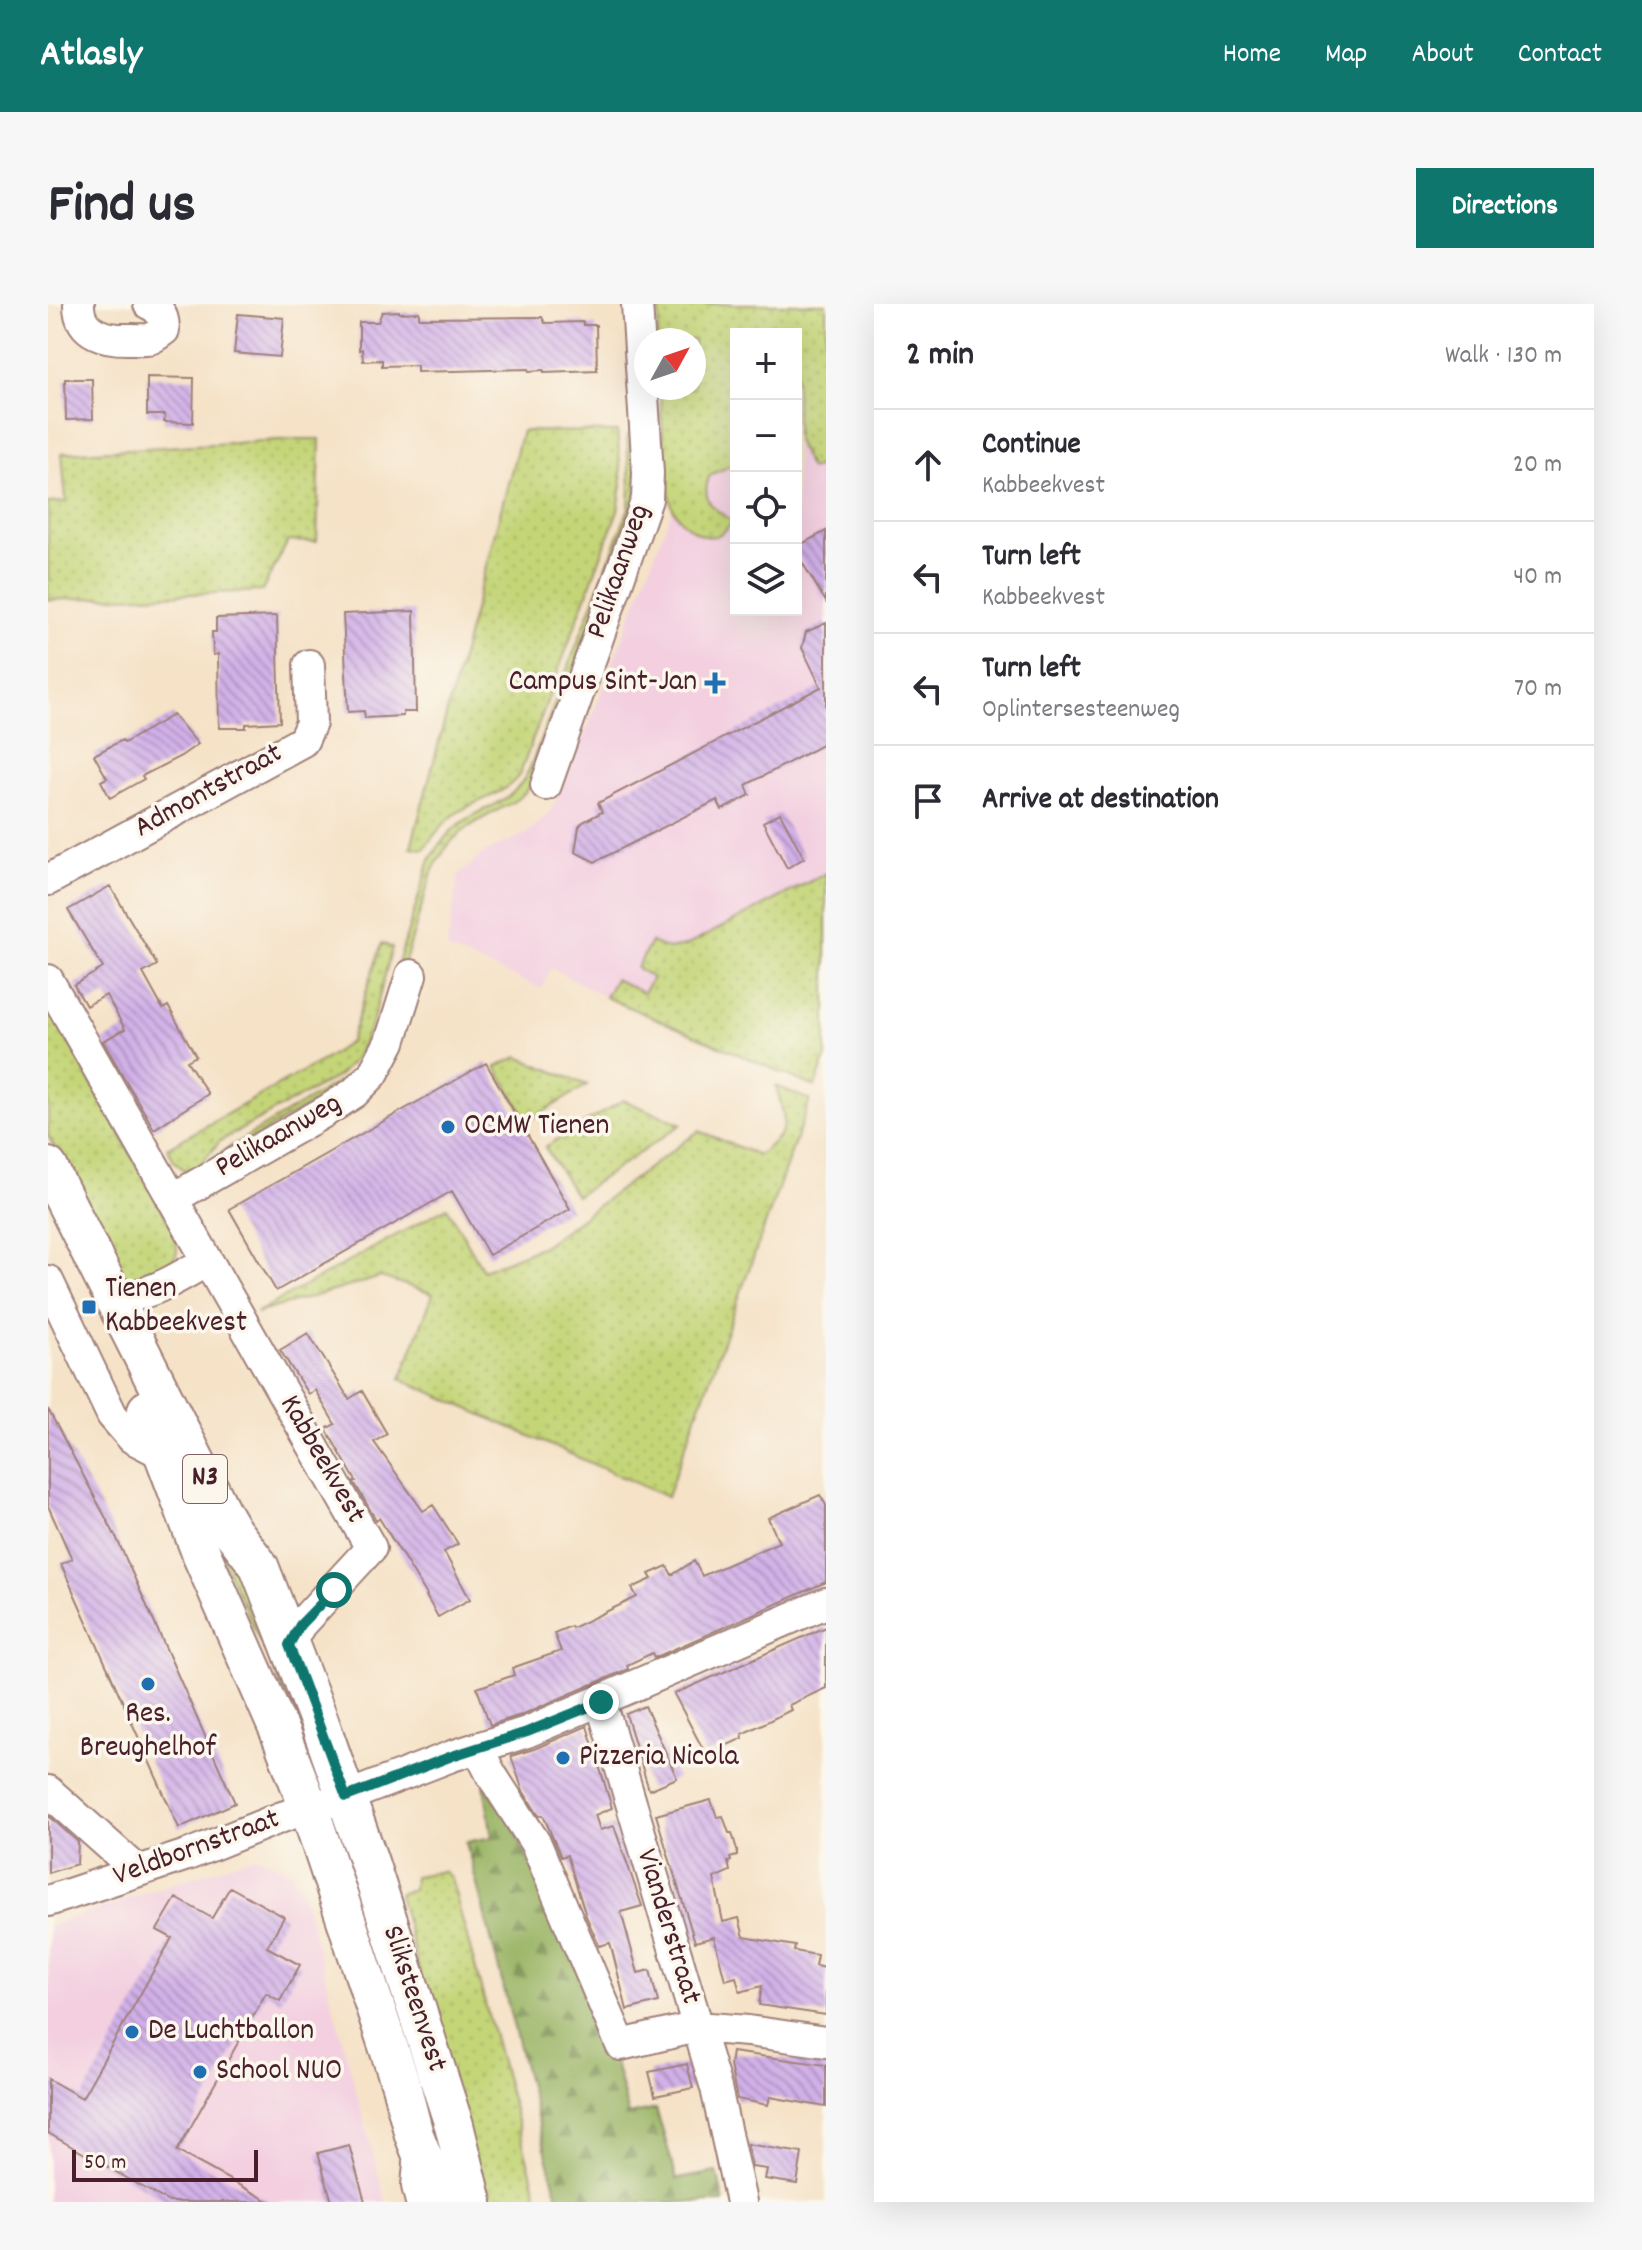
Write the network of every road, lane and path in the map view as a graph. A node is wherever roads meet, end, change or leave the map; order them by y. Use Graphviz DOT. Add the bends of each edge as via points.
graph roads {
  1 [pos="79,304"];
  2 [pos="149,304"];
  3 [pos="637,304"];
  4 [pos="309,665"];
  5 [pos="546,785"];
  6 [pos="48,880"];
  7 [pos="411,975"];
  8 [pos="48,980"];
  9 [pos="48,1167"];
  10 [pos="48,1197"];
  11 [pos="172,1199"];
  12 [pos="207,1261"];
  13 [pos="48,1281"];
  14 [pos="113,1297"];
  15 [pos="163,1454"];
  16 [pos="826,1603"];
  17 [pos="289,1645"];
  18 [pos="601,1702"];
  19 [pos="478,1749"];
  20 [pos="48,1791"];
  21 [pos="346,1797"];
  22 [pos="309,1808"];
  23 [pos="138,1871"];
  24 [pos="48,1901"];
  25 [pos="697,2027"];
  26 [pos="826,2042"];
  27 [pos="420,2151"];
  28 [pos="421,2202"];
  29 [pos="448,2202"];
  30 [pos="473,2202"];
  31 [pos="741,2202"];
  1 -- 2 [label="street" via="87,326 111,340 150,339 164,330 164,319"];
  3 -- 5 [label="street, Pelikaanweg" via="647,499"];
  4 -- 6 [label="street, Admontstraat" via="311,723 303,741"];
  7 -- 11 [label="street, Pelikaanweg" via="390,1042 373,1074 354,1093"];
  8 -- 11 [label="street, Kabbeekvest"];
  9 -- 14 [label="main road, N3"];
  10 -- 15 [label="main road, N3" via="135,1376"];
  11 -- 12 [label="street, Kabbeekvest"];
  12 -- 14 [label="street" via="143,1295"];
  12 -- 17 [label="street, Kabbeekvest" via="371,1548 300,1625"];
  13 -- 15 [label="street" via="112,1415 132,1438"];
  14 -- 17 [label="main road, N3" via="221,1512 259,1566"];
  15 -- 22 [label="main road, N3"];
  16 -- 18 [label="street, Veldbornstraat"];
  17 -- 21 [label="main road, N3"];
  18 -- 19 [label="street, Veldbornstraat"];
  18 -- 25 [label="street, Vianderstraat"];
  19 -- 21 [label="street, Veldbornstraat"];
  19 -- 25 [label="street" via="536,1844 621,2045"];
  20 -- 23 [label="street"];
  21 -- 22 [label="street, Veldbornstraat"];
  21 -- 30 [label="main road, Sliksteenvest / N3" via="454,2125"];
  22 -- 23 [label="street, Veldbornstraat"];
  22 -- 27 [label="main road, Sliksteenvest / N3"];
  23 -- 24 [label="street, Veldbornstraat"];
  25 -- 26 [label="street, Vianderstraat"];
  25 -- 31 [label="street"];
  27 -- 28 [label="street, Sliksteenvest"];
  27 -- 29 [label="main road, Sliksteenvest / N3"];
}
